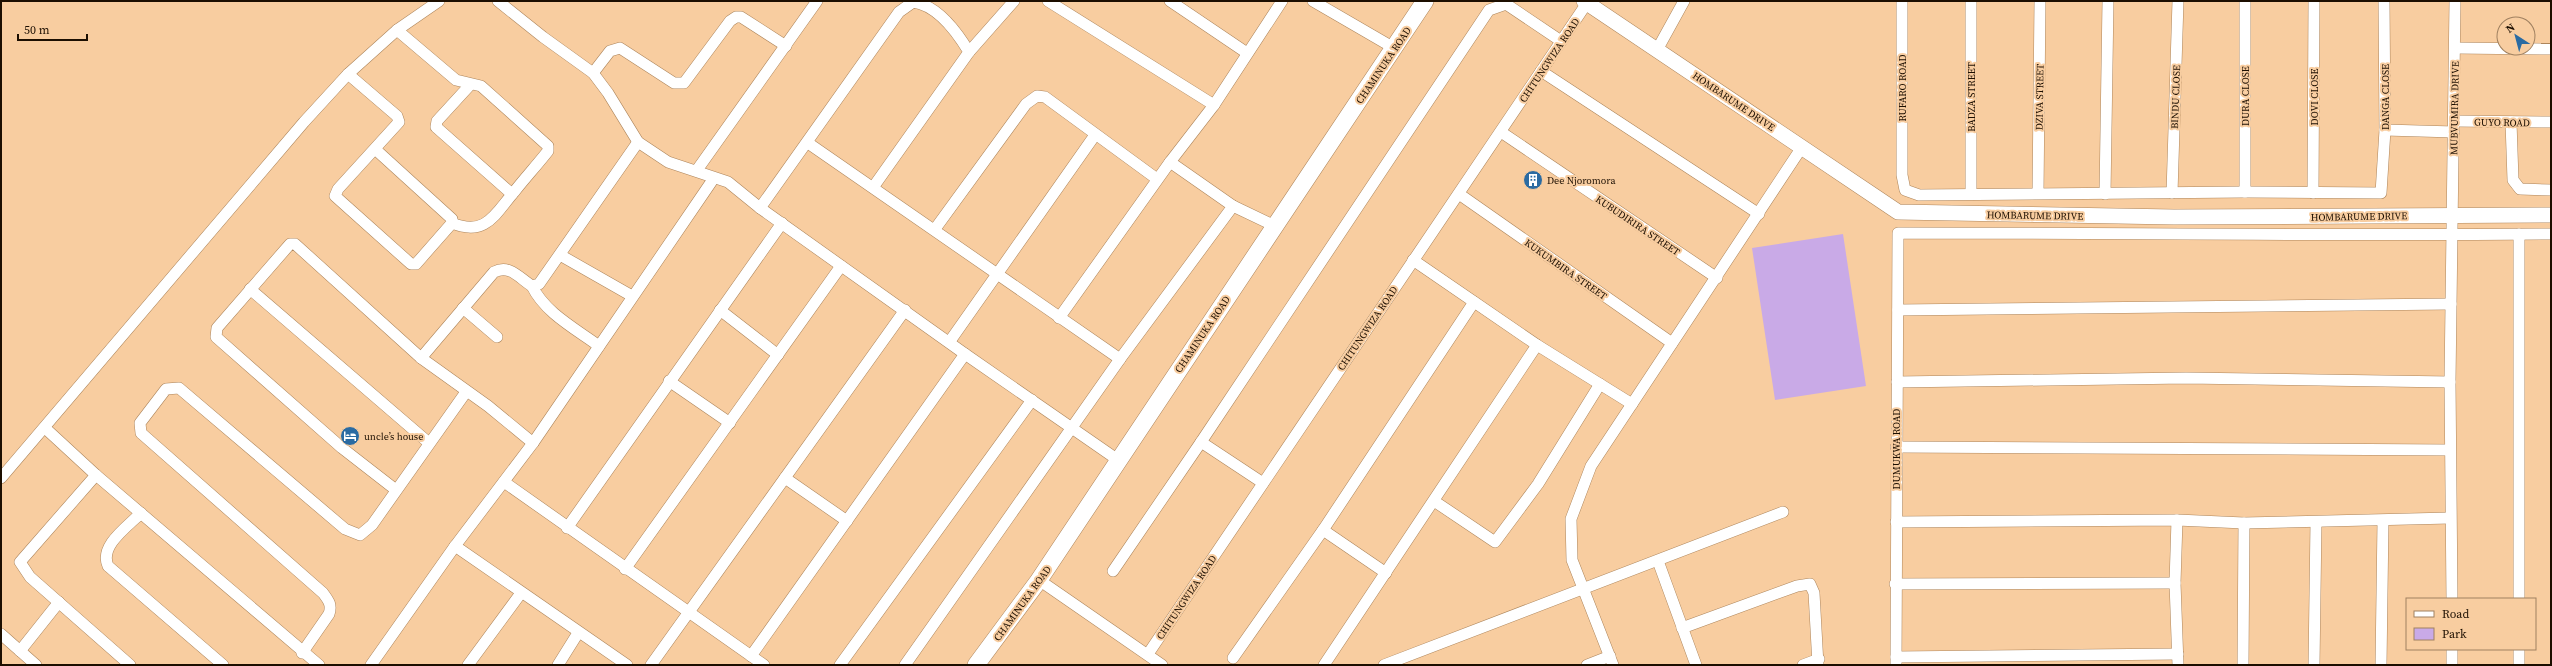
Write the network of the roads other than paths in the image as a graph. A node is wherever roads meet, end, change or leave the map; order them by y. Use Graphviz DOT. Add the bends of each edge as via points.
graph roads {
  1 [pos="439,1"];
  2 [pos="498,1"];
  3 [pos="817,1"];
  4 [pos="1014,1"];
  5 [pos="1170,1"];
  6 [pos="1282,1"];
  7 [pos="1312,1"];
  8 [pos="1425,1"];
  9 [pos="1684,1"];
  10 [pos="1902,1"];
  11 [pos="1971,1"];
  12 [pos="2040,1"];
  13 [pos="2108,1"];
  14 [pos="2178,1"];
  15 [pos="2245,1"];
  16 [pos="2314,1"];
  17 [pos="2384,1"];
  18 [pos="2455,1"];
  19 [pos="1586,2"];
  20 [pos="1056,3"];
  21 [pos="396,30"];
  22 [pos="1561,41"];
  23 [pos="786,46"];
  24 [pos="1394,48"];
  25 [pos="2455,48"];
  26 [pos="2551,49"];
  27 [pos="1657,50"];
  28 [pos="969,52"];
  29 [pos="1247,53"];
  30 [pos="1541,71"];
  31 [pos="593,73"];
  32 [pos="348,74"];
  33 [pos="470,84"];
  34 [pos="1214,104"];
  35 [pos="2511,122"];
  36 [pos="2551,122"];
  37 [pos="2454,127"];
  38 [pos="2385,130"];
  39 [pos="1501,132"];
  40 [pos="1095,135"];
  41 [pos="638,142"];
  42 [pos="808,142"];
  43 [pos="1802,147"];
  44 [pos="375,149"];
  45 [pos="1170,162"];
  46 [pos="697,170"];
  47 [pos="714,178"];
  48 [pos="1157,179"];
  49 [pos="874,186"];
  50 [pos="2551,190"];
  51 [pos="2245,192"];
  52 [pos="2038,193"];
  53 [pos="2172,193"];
  54 [pos="2313,193"];
  55 [pos="512,194"];
  56 [pos="1459,194"];
  57 [pos="1971,194"];
  58 [pos="2105,194"];
  59 [pos="1233,206"];
  60 [pos="760,208"];
  61 [pos="1759,214"];
  62 [pos="2453,215"];
  63 [pos="2551,215"];
  64 [pos="452,223"];
  65 [pos="782,223"];
  66 [pos="1275,226"];
  67 [pos="935,229"];
  68 [pos="2519,234"];
  69 [pos="2551,234"];
  70 [pos="2452,236"];
  71 [pos="560,255"];
  72 [pos="1413,260"];
  73 [pos="842,266"];
  74 [pos="996,274"];
  75 [pos="1717,278"];
  76 [pos="532,286"];
  77 [pos="250,289"];
  78 [pos="632,296"];
  79 [pos="1474,302"];
  80 [pos="2451,304"];
  81 [pos="463,308"];
  82 [pos="720,310"];
  83 [pos="905,310"];
  84 [pos="1898,310"];
  85 [pos="1059,318"];
  86 [pos="497,337"];
  87 [pos="950,341"];
  88 [pos="1672,343"];
  89 [pos="1537,345"];
  90 [pos="599,346"];
  91 [pos="965,354"];
  92 [pos="778,355"];
  93 [pos="421,358"];
  94 [pos="1120,359"];
  95 [pos="669,381"];
  96 [pos="1897,382"];
  97 [pos="2450,382"];
  98 [pos="1600,384"];
  99 [pos="466,392"];
  100 [pos="1032,400"];
  101 [pos="1632,404"];
  102 [pos="730,422"];
  103 [pos="45,428"];
  104 [pos="1073,428"];
  105 [pos="1201,442"];
  106 [pos="429,443"];
  107 [pos="533,444"];
  108 [pos="1896,447"];
  109 [pos="2450,450"];
  110 [pos="1118,460"];
  111 [pos="96,475"];
  112 [pos="1,478"];
  113 [pos="785,478"];
  114 [pos="504,482"];
  115 [pos="1263,483"];
  116 [pos="396,490"];
  117 [pos="1434,501"];
  118 [pos="1783,512"];
  119 [pos="141,513"];
  120 [pos="2450,518"];
  121 [pos="2177,520"];
  122 [pos="847,521"];
  123 [pos="2383,521"];
  124 [pos="1896,522"];
  125 [pos="2316,522"];
  126 [pos="2244,523"];
  127 [pos="567,528"];
  128 [pos="1323,530"];
  129 [pos="455,546"];
  130 [pos="1658,561"];
  131 [pos="625,569"];
  132 [pos="1113,571"];
  133 [pos="1386,573"];
  134 [pos="1039,580"];
  135 [pos="2175,583"];
  136 [pos="1895,584"];
  137 [pos="1583,589"];
  138 [pos="521,593"];
  139 [pos="2452,598"];
  140 [pos="2519,598"];
  141 [pos="59,602"];
  142 [pos="688,613"];
  143 [pos="1682,628"];
  144 [pos="578,633"];
  145 [pos="1,634"];
  146 [pos="2452,650"];
  147 [pos="2519,650"];
  148 [pos="20,651"];
  149 [pos="302,653"];
  150 [pos="1148,654"];
  151 [pos="751,656"];
  152 [pos="1233,658"];
  153 [pos="2178,660"];
  154 [pos="1611,661"];
  155 [pos="1896,661"];
  156 [pos="1819,662"];
  157 [pos="374,664"];
  158 [pos="36,665"];
  159 [pos="130,665"];
  160 [pos="223,665"];
  161 [pos="319,665"];
  162 [pos="468,665"];
  163 [pos="558,665"];
  164 [pos="628,665"];
  165 [pos="651,665"];
  166 [pos="764,665"];
  167 [pos="840,665"];
  168 [pos="905,665"];
  169 [pos="976,665"];
  170 [pos="1162,665"];
  171 [pos="1324,665"];
  172 [pos="1384,665"];
  173 [pos="1587,665"];
  174 [pos="1696,665"];
  175 [pos="1803,665"];
  176 [pos="2243,665"];
  177 [pos="2314,665"];
  178 [pos="2381,665"];
  179 [pos="2452,665"];
  180 [pos="2519,665"];
  1 -- 21 [label="street"];
  2 -- 31 [label="street"];
  3 -- 23 [label="street"];
  4 -- 28 [label="street"];
  5 -- 29 [label="street"];
  6 -- 29 [label="street"];
  7 -- 24 [label="street"];
  8 -- 24 [label="main road, CHAMINUKA ROAD"];
  9 -- 27 [label="street"];
  10 -- 57 [label="street, RUFARO ROAD" via="1902,176 1905,190 1919,195"];
  11 -- 57 [label="street, BADZA STREET"];
  12 -- 52 [label="street, DZIVA STREET"];
  13 -- 58 [label="street"];
  14 -- 53 [label="street, BINDU CLOSE"];
  15 -- 51 [label="street, DURA CLOSE"];
  16 -- 54 [label="street, DOVI CLOSE"];
  17 -- 38 [label="street, DANGA CLOSE"];
  18 -- 25 [label="street, MUBVUMIRA DRIVE"];
  19 -- 22 [label="street, CHITUNGWIZA ROAD"];
  19 -- 27 [label="street, HOMBARUME DRIVE"];
  20 -- 34 [label="street"];
  21 -- 32 [label="street"];
  21 -- 33 [label="street" via="456,80"];
  22 -- 30 [label="street, CHITUNGWIZA ROAD"];
  22 -- 105 [label="street" via="1506,4 1489,10"];
  23 -- 31 [label="street" via="741,17 736,17 730,21 684,84 674,83 620,48 610,51"];
  23 -- 46 [label="street"];
  24 -- 66 [label="main road, CHAMINUKA ROAD"];
  25 -- 26 [label="street"];
  25 -- 37 [label="street, MUBVUMIRA DRIVE"];
  27 -- 43 [label="street, HOMBARUME DRIVE"];
  28 -- 42 [label="street" via="952,27 922,3 913,2 906,5"];
  28 -- 49 [label="street"];
  29 -- 34 [label="street"];
  30 -- 39 [label="street, CHITUNGWIZA ROAD"];
  30 -- 61 [label="street"];
  31 -- 41 [label="street"];
  32 -- 44 [label="street" via="399,119"];
  32 -- 103 [label="street" via="304,122"];
  33 -- 55 [label="street" via="437,121 436,127"];
  33 -- 55 [label="street" via="481,86 548,146 548,151"];
  34 -- 45 [label="street"];
  35 -- 36 [label="street, GUYO ROAD"];
  35 -- 37 [label="street, GUYO ROAD"];
  35 -- 50 [label="street" via="2513,180 2520,190"];
  37 -- 38 [label="street, GUYO ROAD"];
  37 -- 62 [label="street, MUBVUMIRA DRIVE"];
  38 -- 54 [label="street, DANGA CLOSE" via="2381,193"];
  39 -- 56 [label="street, CHITUNGWIZA ROAD"];
  39 -- 75 [label="street, KUBUDIRIRA STREET"];
  40 -- 48 [label="street"];
  40 -- 67 [label="street" via="1045,97 1037,96 1031,99"];
  40 -- 74 [label="street"];
  41 -- 46 [label="street" via="668,162"];
  41 -- 71 [label="street"];
  42 -- 49 [label="street"];
  42 -- 60 [label="street"];
  43 -- 61 [label="street"];
  43 -- 62 [label="street, HOMBARUME DRIVE" via="1898,212 2174,217"];
  44 -- 64 [label="street" via="451,217"];
  44 -- 64 [label="street" via="338,189 337,198 411,264 419,263"];
  45 -- 48 [label="street"];
  45 -- 59 [label="street"];
  46 -- 47 [label="street"];
  47 -- 60 [label="street" via="728,182"];
  47 -- 78 [label="street"];
  48 -- 85 [label="street"];
  49 -- 67 [label="street"];
  51 -- 53 [label="street"];
  51 -- 54 [label="street"];
  52 -- 57 [label="street"];
  52 -- 58 [label="street"];
  53 -- 58 [label="street"];
  55 -- 64 [label="street" via="497,214 484,225 463,227"];
  56 -- 72 [label="street, CHITUNGWIZA ROAD"];
  56 -- 88 [label="street, KUKUMBIRA STREET"];
  59 -- 66 [label="street"];
  59 -- 94 [label="street"];
  60 -- 65 [label="street"];
  61 -- 75 [label="street"];
  62 -- 63 [label="street, HOMBARUME DRIVE"];
  62 -- 70 [label="street, MUBVUMIRA DRIVE"];
  65 -- 73 [label="street"];
  65 -- 82 [label="street"];
  66 -- 110 [label="main road, CHAMINUKA ROAD"];
  67 -- 74 [label="street"];
  68 -- 69 [label="street"];
  68 -- 70 [label="street"];
  68 -- 140 [label="street"];
  70 -- 80 [label="street, MUBVUMIRA DRIVE"];
  70 -- 84 [label="street, DUMUKWA ROAD" via="1898,233"];
  71 -- 76 [label="street" via="539,284"];
  71 -- 78 [label="street"];
  72 -- 79 [label="street"];
  72 -- 115 [label="street, CHITUNGWIZA ROAD"];
  73 -- 83 [label="street"];
  73 -- 92 [label="street"];
  74 -- 85 [label="street"];
  74 -- 87 [label="street"];
  75 -- 88 [label="street"];
  76 -- 81 [label="street" via="516,274 501,269 494,272"];
  76 -- 90 [label="street" via="537,296 553,312"];
  77 -- 93 [label="street" via="285,248 295,244"];
  77 -- 106 [label="street"];
  77 -- 116 [label="street" via="217,328 216,338 342,448"];
  78 -- 90 [label="street"];
  79 -- 89 [label="street"];
  79 -- 128 [label="street"];
  80 -- 84 [label="street"];
  80 -- 97 [label="street, MUBVUMIRA DRIVE"];
  81 -- 86 [label="street"];
  81 -- 93 [label="street"];
  82 -- 92 [label="street"];
  82 -- 95 [label="street"];
  83 -- 87 [label="street"];
  83 -- 113 [label="street"];
  84 -- 96 [label="street, DUMUKWA ROAD"];
  85 -- 94 [label="street"];
  87 -- 91 [label="street"];
  88 -- 101 [label="street"];
  89 -- 98 [label="street"];
  89 -- 117 [label="street"];
  90 -- 107 [label="street"];
  91 -- 100 [label="street"];
  91 -- 122 [label="street"];
  92 -- 102 [label="street"];
  93 -- 99 [label="street"];
  94 -- 104 [label="street"];
  95 -- 102 [label="street"];
  95 -- 127 [label="street"];
  96 -- 97 [label="street" via="2186,378"];
  96 -- 108 [label="street, DUMUKWA ROAD"];
  97 -- 109 [label="street, MUBVUMIRA DRIVE"];
  98 -- 101 [label="street"];
  98 -- 117 [label="street" via="1538,484 1495,542"];
  99 -- 106 [label="street"];
  99 -- 107 [label="street" via="488,406"];
  100 -- 104 [label="street"];
  100 -- 167 [label="street"];
  101 -- 137 [label="street" via="1591,466 1571,519 1572,560"];
  102 -- 131 [label="street"];
  103 -- 111 [label="street"];
  103 -- 112 [label="street"];
  104 -- 110 [label="street"];
  104 -- 168 [label="street" via="973,565"];
  105 -- 115 [label="street"];
  105 -- 132 [label="street"];
  106 -- 116 [label="street"];
  107 -- 114 [label="street"];
  108 -- 109 [label="street"];
  108 -- 124 [label="street, DUMUKWA ROAD"];
  109 -- 120 [label="street, MUBVUMIRA DRIVE"];
  110 -- 134 [label="main road, CHAMINUKA ROAD"];
  111 -- 119 [label="street"];
  111 -- 141 [label="street" via="20,562 25,572"];
  113 -- 122 [label="street"];
  113 -- 142 [label="street"];
  114 -- 127 [label="street"];
  114 -- 129 [label="street"];
  115 -- 150 [label="street, CHITUNGWIZA ROAD"];
  116 -- 149 [label="street" via="367,531 360,535 352,533 180,388 166,389 140,423 141,433 329,601 329,614"];
  117 -- 133 [label="street"];
  118 -- 130 [label="street"];
  119 -- 149 [label="street"];
  119 -- 160 [label="street" via="108,548 105,559 108,566"];
  120 -- 123 [label="street"];
  120 -- 139 [label="street, MUBVUMIRA DRIVE"];
  121 -- 124 [label="street"];
  121 -- 126 [label="street"];
  121 -- 135 [label="street"];
  122 -- 151 [label="street"];
  123 -- 125 [label="street"];
  123 -- 178 [label="street"];
  124 -- 136 [label="street, DUMUKWA ROAD"];
  125 -- 126 [label="street"];
  125 -- 177 [label="street"];
  126 -- 176 [label="street"];
  127 -- 131 [label="street"];
  128 -- 133 [label="street"];
  128 -- 152 [label="street"];
  129 -- 138 [label="street"];
  129 -- 157 [label="street"];
  130 -- 137 [label="street"];
  130 -- 143 [label="street"];
  131 -- 142 [label="street"];
  133 -- 171 [label="street"];
  134 -- 150 [label="street"];
  134 -- 169 [label="main road, CHAMINUKA ROAD"];
  135 -- 136 [label="street"];
  135 -- 153 [label="street"];
  136 -- 155 [label="street, DUMUKWA ROAD"];
  137 -- 154 [label="street"];
  137 -- 172 [label="street"];
  138 -- 144 [label="street"];
  138 -- 162 [label="street"];
  141 -- 148 [label="street"];
  141 -- 159 [label="street"];
  142 -- 151 [label="street"];
  142 -- 165 [label="street"];
  143 -- 156 [label="street" via="1797,586 1810,584 1814,593"];
  143 -- 174 [label="street"];
  144 -- 163 [label="street"];
  144 -- 164 [label="street"];
  145 -- 148 [label="street"];
  146 -- 179 [label="street"];
  147 -- 180 [label="street"];
  148 -- 158 [label="street"];
  149 -- 161 [label="street"];
  150 -- 170 [label="street"];
  151 -- 166 [label="street"];
  153 -- 155 [label="street"];
  154 -- 173 [label="street"];
  156 -- 175 [label="street"];
}
